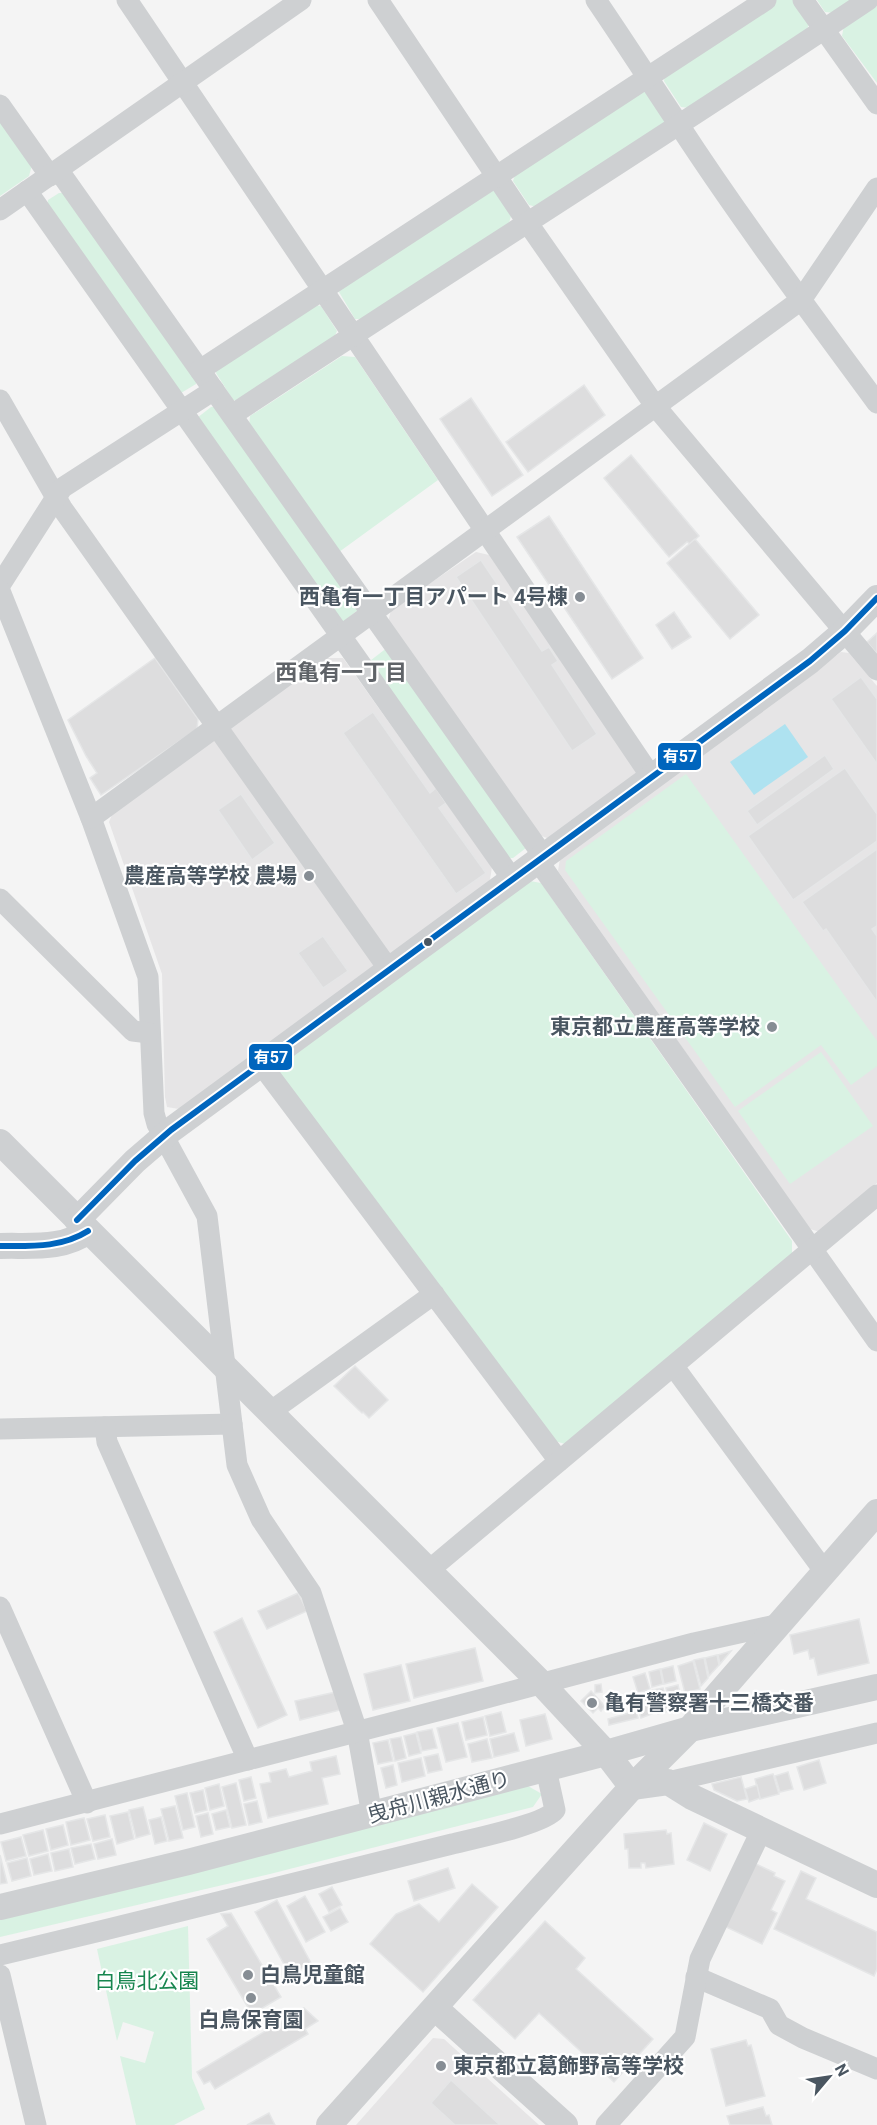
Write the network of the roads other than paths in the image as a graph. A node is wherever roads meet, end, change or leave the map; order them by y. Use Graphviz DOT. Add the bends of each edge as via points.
graph roads {
  1 [pos="128,0"];
  2 [pos="300,0"];
  3 [pos="378,0"];
  4 [pos="596,0"];
  5 [pos="766,0"];
  6 [pos="803,0"];
  7 [pos="868,0"];
  8 [pos="824,30"];
  9 [pos="649,77"];
  10 [pos="184,83"];
  11 [pos="877,104"];
  12 [pos="0,105"];
  13 [pos="679,126"];
  14 [pos="55,173"];
  15 [pos="497,177"];
  16 [pos="877,188"];
  17 [pos="27,192"];
  18 [pos="0,210"];
  19 [pos="527,222"];
  20 [pos="323,289"];
  21 [pos="801,300"];
  22 [pos="353,335"];
  23 [pos="200,370"];
  24 [pos="214,390"];
  25 [pos="0,400"];
  26 [pos="877,403"];
  27 [pos="656,407"];
  28 [pos="181,412"];
  29 [pos="232,415"];
  30 [pos="56,497"];
  31 [pos="486,531"];
  32 [pos="0,585"];
  33 [pos="0,591"];
  34 [pos="877,598"];
  35 [pos="372,614"];
  36 [pos="845,631"];
  37 [pos="340,637"];
  38 [pos="877,670"];
  39 [pos="216,726"];
  40 [pos="652,778"];
  41 [pos="91,818"];
  42 [pos="541,859"];
  43 [pos="513,880"];
  44 [pos="0,899"];
  45 [pos="390,972"];
  46 [pos="149,1033"];
  47 [pos="261,1064"];
  48 [pos="164,1136"];
  49 [pos="0,1142"];
  50 [pos="877,1195"];
  51 [pos="82,1226"];
  52 [pos="0,1246"];
  53 [pos="812,1250"];
  54 [pos="434,1294"];
  55 [pos="877,1341"];
  56 [pos="225,1367"];
  57 [pos="674,1367"];
  58 [pos="270,1412"];
  59 [pos="232,1424"];
  60 [pos="105,1427"];
  61 [pos="0,1429"];
  62 [pos="559,1461"];
  63 [pos="877,1512"];
  64 [pos="428,1571"];
  65 [pos="825,1572"];
  66 [pos="0,1607"];
  67 [pos="780,1623"];
  68 [pos="541,1683"];
  69 [pos="877,1687"];
  70 [pos="690,1729"];
  71 [pos="357,1731"];
  72 [pos="877,1733"];
  73 [pos="606,1753"];
  74 [pos="248,1760"];
  75 [pos="546,1769"];
  76 [pos="668,1782"];
  77 [pos="632,1787"];
  78 [pos="87,1803"];
  79 [pos="372,1815"];
  80 [pos="0,1824"];
  81 [pos="761,1831"];
  82 [pos="877,1885"];
  83 [pos="0,1907"];
  84 [pos="0,1955"];
  85 [pos="0,1975"];
  86 [pos="696,1977"];
  87 [pos="435,2008"];
  88 [pos="877,2069"];
  89 [pos="36,2125"];
  90 [pos="329,2125"];
  91 [pos="565,2125"];
  92 [pos="606,2125"];
  1 -- 10 [label="street"];
  2 -- 10 [label="street"];
  3 -- 15 [label="street"];
  4 -- 9 [label="street"];
  5 -- 9 [label="street"];
  6 -- 8 [label="street"];
  7 -- 8 [label="street"];
  8 -- 11 [label="street"];
  8 -- 13 [label="street"];
  9 -- 13 [label="street"];
  9 -- 15 [label="street"];
  10 -- 14 [label="street"];
  10 -- 20 [label="street"];
  12 -- 14 [label="street"];
  13 -- 19 [label="street"];
  13 -- 21 [label="street"];
  14 -- 17 [label="street"];
  14 -- 23 [label="street"];
  15 -- 19 [label="street"];
  15 -- 20 [label="street"];
  16 -- 21 [label="street"];
  17 -- 18 [label="street"];
  17 -- 28 [label="street"];
  19 -- 22 [label="street"];
  19 -- 27 [label="street"];
  20 -- 22 [label="street"];
  20 -- 23 [label="street"];
  21 -- 26 [label="street"];
  21 -- 27 [label="street"];
  22 -- 29 [label="street"];
  22 -- 31 [label="street"];
  23 -- 24 [label="street"];
  24 -- 28 [label="street"];
  24 -- 29 [label="street"];
  25 -- 30 [label="street"];
  27 -- 31 [label="street"];
  27 -- 36 [label="street"];
  28 -- 30 [label="street" via="62,488"];
  28 -- 37 [label="street"];
  29 -- 35 [label="street"];
  30 -- 32 [label="street"];
  30 -- 39 [label="street"];
  31 -- 35 [label="street"];
  31 -- 40 [label="street"];
  33 -- 41 [label="street"];
  34 -- 36 [label="street"];
  35 -- 37 [label="street"];
  35 -- 42 [label="street"];
  36 -- 38 [label="street"];
  36 -- 40 [label="street"];
  37 -- 39 [label="street"];
  37 -- 43 [label="street"];
  39 -- 41 [label="street"];
  39 -- 45 [label="street"];
  40 -- 42 [label="street"];
  41 -- 46 [label="street" via="148,977"];
  42 -- 43 [label="street"];
  42 -- 53 [label="street"];
  43 -- 45 [label="street"];
  44 -- 46 [label="street" via="133,1031"];
  45 -- 47 [label="street"];
  46 -- 48 [label="street" via="154,1113"];
  47 -- 48 [label="street"];
  47 -- 54 [label="street"];
  48 -- 51 [label="street" via="135,1161"];
  48 -- 56 [label="street" via="207,1216"];
  49 -- 51 [label="street"];
  50 -- 53 [label="street"];
  51 -- 52 [label="street" via="77,1239 60,1244"];
  51 -- 56 [label="street"];
  53 -- 55 [label="street"];
  53 -- 57 [label="street"];
  54 -- 58 [label="street"];
  54 -- 62 [label="street"];
  56 -- 58 [label="street"];
  56 -- 59 [label="street"];
  57 -- 62 [label="street"];
  57 -- 65 [label="street"];
  58 -- 64 [label="street"];
  59 -- 60 [label="street"];
  59 -- 71 [label="street" via="237,1464 261,1519 311,1593"];
  60 -- 61 [label="street"];
  60 -- 74 [label="street" via="107,1442"];
  62 -- 64 [label="street"];
  63 -- 65 [label="street"];
  64 -- 68 [label="street"];
  65 -- 67 [label="street"];
  66 -- 78 [label="street"];
  67 -- 68 [label="street"];
  67 -- 70 [label="street"];
  68 -- 71 [label="street"];
  68 -- 73 [label="street"];
  69 -- 70 [label="street, 曳舟川親水通り"];
  70 -- 73 [label="street, 曳舟川親水通り"];
  70 -- 77 [label="street"];
  71 -- 74 [label="street"];
  71 -- 79 [label="street"];
  72 -- 76 [label="street"];
  73 -- 75 [label="street, 曳舟川親水通り"];
  73 -- 77 [label="street"];
  74 -- 78 [label="street"];
  75 -- 79 [label="street, 曳舟川親水通り"];
  75 -- 84 [label="street" via="555,1810 548,1817"];
  76 -- 77 [label="street"];
  76 -- 81 [label="street"];
  77 -- 87 [label="street"];
  78 -- 80 [label="street"];
  79 -- 83 [label="street, 曳舟川親水通り"];
  81 -- 82 [label="street"];
  81 -- 86 [label="street" via="706,1945"];
  85 -- 89 [label="street"];
  86 -- 88 [label="street" via="770,2009 779,2025 802,2038"];
  86 -- 92 [label="street" via="685,2037"];
  87 -- 90 [label="street"];
  87 -- 91 [label="street"];
}
